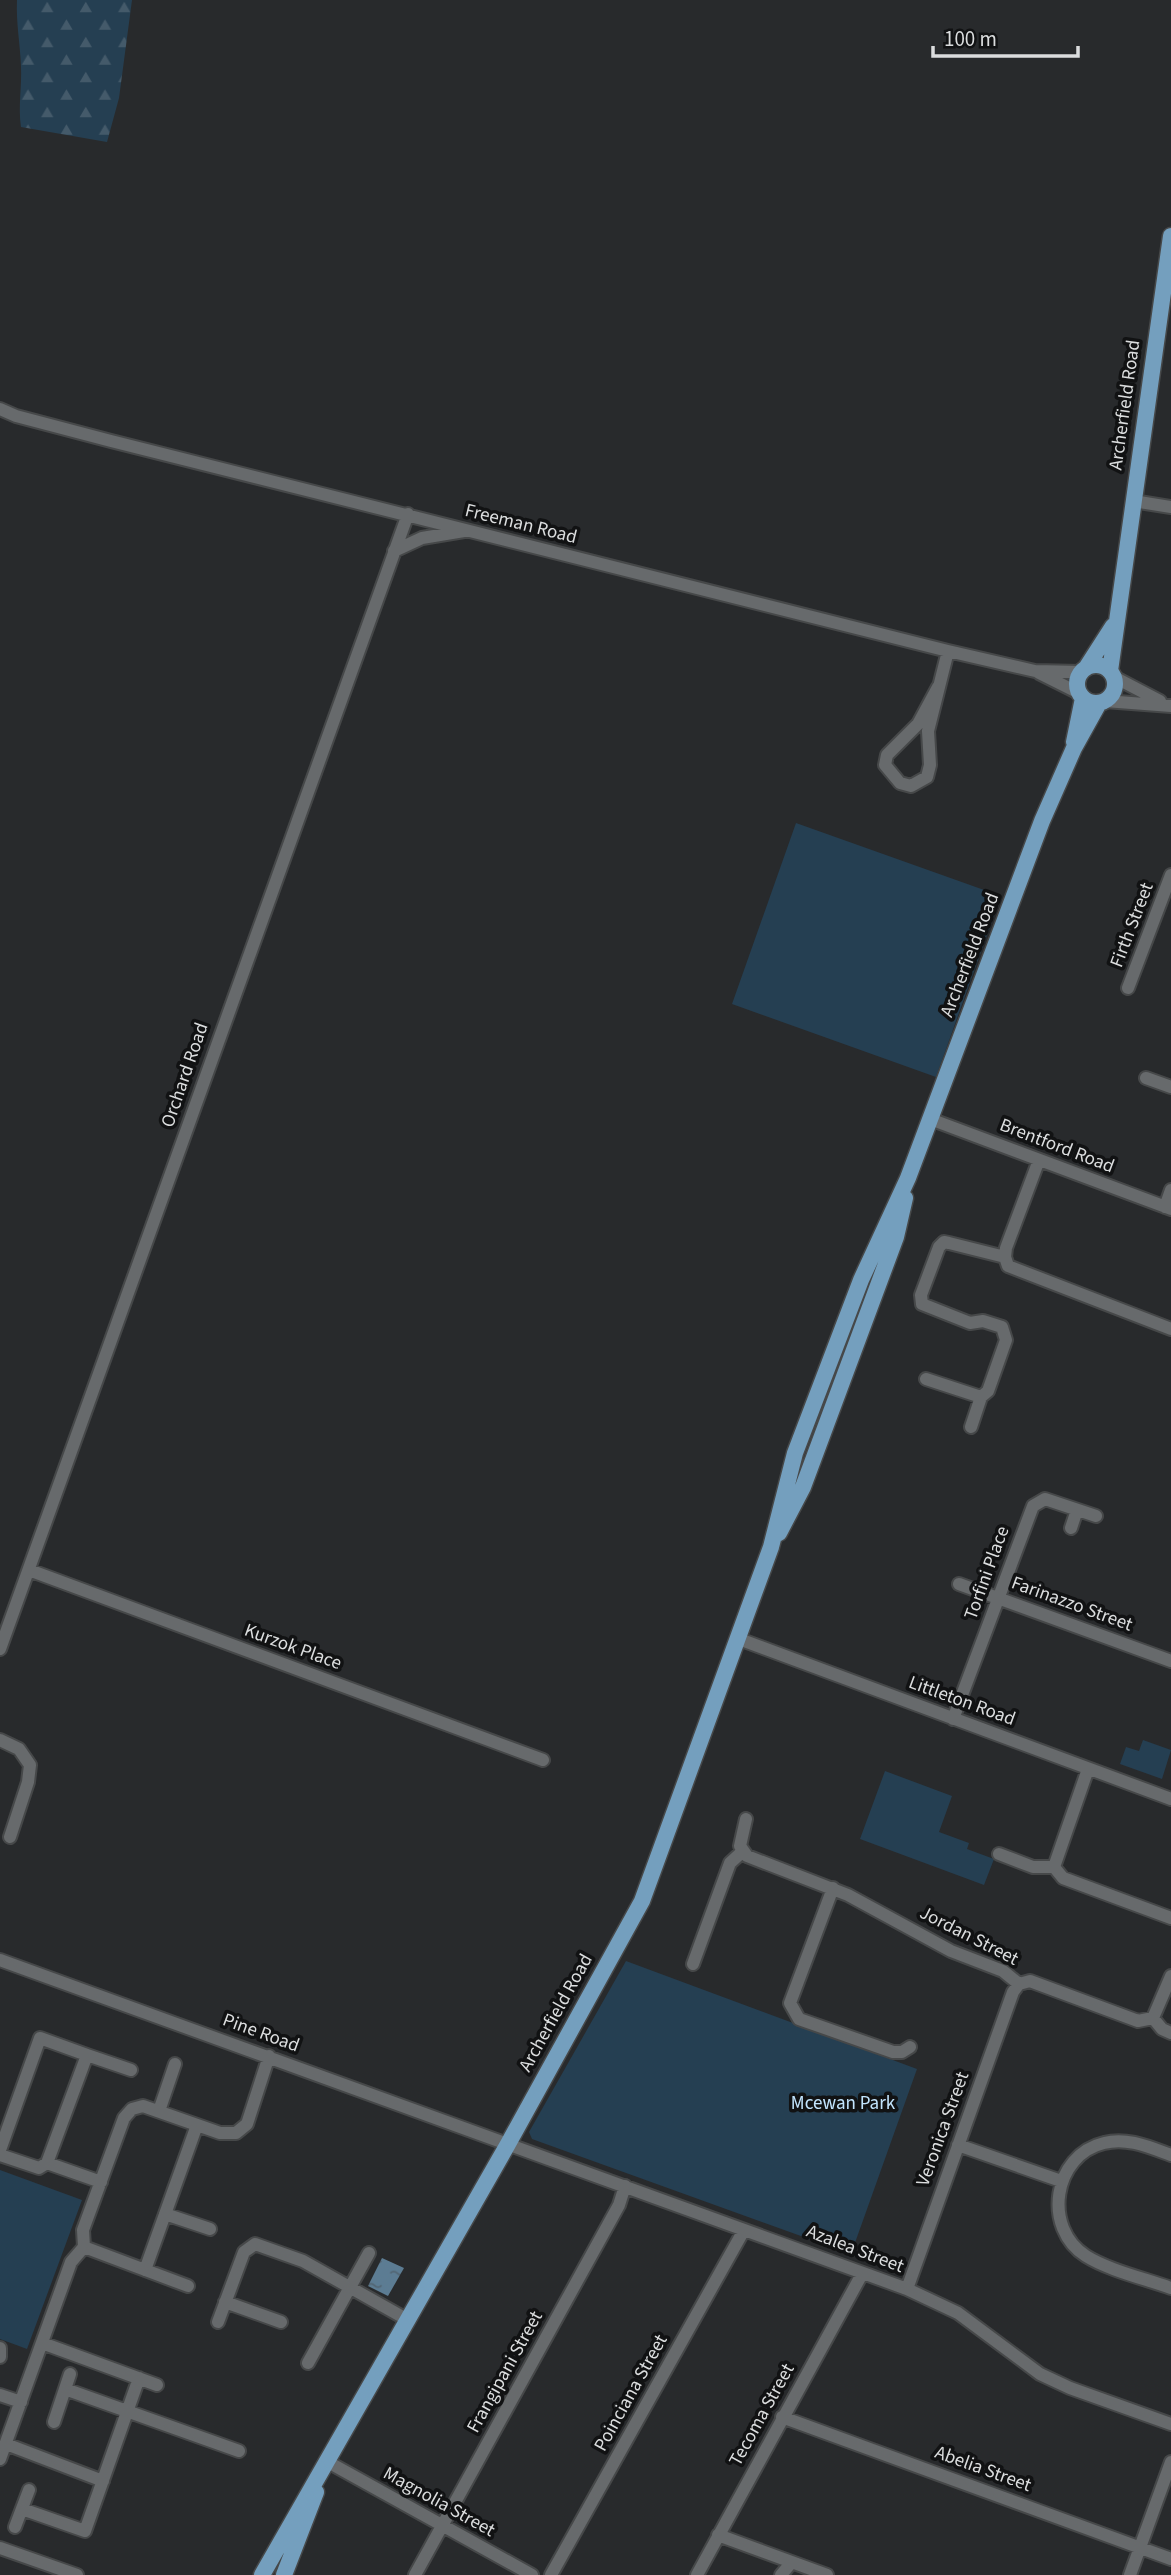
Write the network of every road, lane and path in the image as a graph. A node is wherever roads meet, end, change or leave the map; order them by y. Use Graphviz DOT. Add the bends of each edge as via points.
graph roads {
  1 [pos="1171,236"];
  2 [pos="0,409"];
  3 [pos="1133,500"];
  4 [pos="1171,507"];
  5 [pos="408,514"];
  6 [pos="467,530"];
  7 [pos="394,551"];
  8 [pos="1115,623"];
  9 [pos="948,651"];
  10 [pos="1084,670"];
  11 [pos="1035,671"];
  12 [pos="1112,674"];
  13 [pos="938,687"];
  14 [pos="1081,695"];
  15 [pos="1102,702"];
  16 [pos="1171,706"];
  17 [pos="1074,748"];
  18 [pos="1171,875"];
  19 [pos="1165,911"];
  20 [pos="1128,988"];
  21 [pos="1146,1078"];
  22 [pos="1171,1087"];
  23 [pos="930,1119"];
  24 [pos="1038,1160"];
  25 [pos="1171,1190"];
  26 [pos="1168,1208"];
  27 [pos="1005,1257"];
  28 [pos="1171,1329"];
  29 [pos="926,1379"];
  30 [pos="981,1397"];
  31 [pos="971,1427"];
  32 [pos="1077,1510"];
  33 [pos="1096,1516"];
  34 [pos="1071,1528"];
  35 [pos="29,1570"];
  36 [pos="959,1584"];
  37 [pos="998,1598"];
  38 [pos="739,1639"];
  39 [pos="0,1649"];
  40 [pos="1171,1661"];
  41 [pos="953,1718"];
  42 [pos="0,1740"];
  43 [pos="543,1760"];
  44 [pos="1088,1769"];
  45 [pos="1171,1799"];
  46 [pos="746,1819"];
  47 [pos="10,1837"];
  48 [pos="742,1852"];
  49 [pos="999,1854"];
  50 [pos="1054,1867"];
  51 [pos="833,1888"];
  52 [pos="1171,1918"];
  53 [pos="0,1960"];
  54 [pos="692,1964"];
  55 [pos="1171,1976"];
  56 [pos="1019,1984"];
  57 [pos="1153,2018"];
  58 [pos="1171,2033"];
  59 [pos="909,2047"];
  60 [pos="87,2055"];
  61 [pos="269,2056"];
  62 [pos="175,2064"];
  63 [pos="131,2070"];
  64 [pos="159,2111"];
  65 [pos="197,2125"];
  66 [pos="508,2144"];
  67 [pos="958,2145"];
  68 [pos="0,2152"];
  69 [pos="1171,2155"];
  70 [pos="47,2163"];
  71 [pos="1061,2181"];
  72 [pos="101,2182"];
  73 [pos="625,2186"];
  74 [pos="165,2214"];
  75 [pos="210,2229"];
  76 [pos="744,2230"];
  77 [pos="84,2247"];
  78 [pos="369,2253"];
  79 [pos="145,2270"];
  80 [pos="862,2274"];
  81 [pos="188,2286"];
  82 [pos="350,2287"];
  83 [pos="1171,2288"];
  84 [pos="907,2289"];
  85 [pos="225,2302"];
  86 [pos="408,2320"];
  87 [pos="218,2322"];
  88 [pos="281,2322"];
  89 [pos="42,2343"];
  90 [pos="0,2348"];
  91 [pos="0,2357"];
  92 [pos="308,2363"];
  93 [pos="70,2374"];
  94 [pos="139,2378"];
  95 [pos="158,2385"];
  96 [pos="65,2389"];
  97 [pos="0,2395"];
  98 [pos="21,2402"];
  99 [pos="127,2411"];
  100 [pos="782,2417"];
  101 [pos="54,2422"];
  102 [pos="1171,2424"];
  103 [pos="6,2444"];
  104 [pos="239,2451"];
  105 [pos="0,2459"];
  106 [pos="1171,2462"];
  107 [pos="325,2467"];
  108 [pos="103,2480"];
  109 [pos="29,2490"];
  110 [pos="22,2509"];
  111 [pos="441,2525"];
  112 [pos="15,2527"];
  113 [pos="718,2535"];
  114 [pos="0,2547"];
  115 [pos="1140,2548"];
  116 [pos="1171,2559"];
  117 [pos="791,2563"];
  118 [pos="45,2570"];
  119 [pos="77,2575"];
  120 [pos="262,2575"];
  121 [pos="284,2575"];
  122 [pos="415,2575"];
  123 [pos="531,2575"];
  124 [pos="551,2575"];
  125 [pos="697,2575"];
  126 [pos="780,2575"];
  127 [pos="827,2575"];
  128 [pos="1130,2575"];
  1 -- 3 [label="main road, Archerfield Road"];
  2 -- 5 [label="street, Freeman Road"];
  3 -- 4 [label="street"];
  3 -- 8 [label="main road, Archerfield Road"];
  5 -- 6 [label="street, Freeman Road"];
  5 -- 7 [label="street, Orchard Road"];
  6 -- 7 [label="street" via="422,538"];
  6 -- 9 [label="street, Freeman Road"];
  7 -- 35 [label="street, Orchard Road"];
  8 -- 10 [label="main road, Archerfield Road"];
  8 -- 12 [label="main road, Archerfield Road"];
  9 -- 11 [label="street, Freeman Road"];
  9 -- 13 [label="street"];
  10 -- 11 [label="street, Freeman Road"];
  10 -- 12 [label="main road" via="1098,666"];
  10 -- 14 [label="main road" via="1077,682"];
  11 -- 14 [label="street, Freeman Road"];
  12 -- 15 [label="main road" via="1115,688"];
  12 -- 16 [label="street"];
  13 -- 13 [label="street" via="928,731 927,777 911,786 900,783 885,765 887,755 918,724"];
  14 -- 15 [label="main road"];
  14 -- 17 [label="main road, Archerfield Road"];
  15 -- 16 [label="street"];
  15 -- 17 [label="main road, Archerfield Road"];
  17 -- 23 [label="main road, Archerfield Road"];
  18 -- 19 [label="street, Firth Street"];
  19 -- 20 [label="street, Firth Street"];
  21 -- 22 [label="street"];
  23 -- 24 [label="street, Brentford Road"];
  23 -- 38 [label="main road, Archerfield Road" via="861,1280 795,1453 771,1548"];
  24 -- 26 [label="street, Brentford Road"];
  24 -- 27 [label="street"];
  25 -- 26 [label="street"];
  27 -- 28 [label="street" via="1016,1271"];
  27 -- 30 [label="street" via="944,1242 921,1295 928,1309 970,1323 983,1321 1002,1327 1006,1340 988,1391"];
  29 -- 30 [label="street"];
  30 -- 31 [label="street"];
  32 -- 33 [label="street, Torfini Place"];
  32 -- 34 [label="street"];
  32 -- 37 [label="street, Torfini Place" via="1045,1499 1033,1506"];
  35 -- 39 [label="street, Orchard Road"];
  35 -- 43 [label="street, Kurzok Place"];
  36 -- 37 [label="street, Farinazzo Street"];
  37 -- 40 [label="street, Farinazzo Street"];
  37 -- 41 [label="street, Torfini Place"];
  38 -- 41 [label="street, Littleton Road"];
  38 -- 66 [label="main road, Archerfield Road" via="642,1901"];
  41 -- 44 [label="street, Littleton Road"];
  42 -- 47 [label="street" via="19,1749 30,1765"];
  44 -- 45 [label="street, Littleton Road"];
  44 -- 50 [label="street"];
  46 -- 48 [label="street" via="740,1839"];
  48 -- 51 [label="street, Jordan Street"];
  48 -- 54 [label="street" via="730,1863"];
  49 -- 50 [label="street" via="1032,1867"];
  50 -- 52 [label="street" via="1063,1878"];
  51 -- 56 [label="street, Jordan Street" via="951,1951 1003,1971"];
  51 -- 59 [label="street" via="790,2003 793,2013 893,2052"];
  53 -- 61 [label="street, Pine Road"];
  55 -- 57 [label="street"];
  56 -- 57 [label="street, Jordan Street" via="1030,1981 1138,2021"];
  56 -- 67 [label="street, Veronica Street"];
  57 -- 58 [label="street"];
  60 -- 63 [label="street"];
  60 -- 68 [label="street" via="40,2038"];
  60 -- 70 [label="street"];
  61 -- 65 [label="street" via="241,2131 226,2135"];
  61 -- 66 [label="street, Pine Road"];
  62 -- 64 [label="street"];
  64 -- 65 [label="street"];
  64 -- 72 [label="street" via="143,2106 128,2112"];
  65 -- 74 [label="street"];
  66 -- 73 [label="street, Azalea Street"];
  66 -- 86 [label="main road, Archerfield Road"];
  67 -- 71 [label="street"];
  67 -- 84 [label="street, Veronica Street"];
  68 -- 70 [label="street" via="39,2168"];
  69 -- 71 [label="street" via="1125,2140 1103,2143 1087,2150"];
  70 -- 72 [label="street"];
  71 -- 83 [label="street" via="1057,2201 1060,2224 1086,2256"];
  72 -- 77 [label="street" via="83,2230"];
  73 -- 76 [label="street, Azalea Street"];
  73 -- 111 [label="street, Frangipani Street" via="619,2205"];
  74 -- 75 [label="street"];
  74 -- 79 [label="street"];
  76 -- 80 [label="street, Azalea Street"];
  76 -- 124 [label="street, Poinciana Street"];
  77 -- 79 [label="street"];
  77 -- 89 [label="street" via="71,2262"];
  78 -- 82 [label="street"];
  79 -- 81 [label="street"];
  80 -- 84 [label="street, Azalea Street"];
  80 -- 100 [label="street, Tecoma Street"];
  82 -- 85 [label="street" via="255,2244 244,2252"];
  82 -- 86 [label="street"];
  82 -- 92 [label="street"];
  84 -- 102 [label="street, Azalea Street" via="958,2313 1040,2374"];
  85 -- 87 [label="street"];
  85 -- 88 [label="street"];
  86 -- 107 [label="main road, Archerfield Road"];
  89 -- 94 [label="street"];
  89 -- 98 [label="street"];
  90 -- 91 [label="street"];
  93 -- 96 [label="street"];
  94 -- 95 [label="street"];
  94 -- 99 [label="street"];
  96 -- 99 [label="street"];
  96 -- 101 [label="street"];
  97 -- 98 [label="street"];
  98 -- 103 [label="street"];
  99 -- 104 [label="street"];
  99 -- 108 [label="street"];
  100 -- 113 [label="street, Tecoma Street"];
  100 -- 115 [label="street, Abelia Street"];
  103 -- 105 [label="street"];
  103 -- 108 [label="street"];
  106 -- 115 [label="street"];
  107 -- 111 [label="street, Magnolia Street"];
  107 -- 120 [label="main road, Archerfield Road"];
  107 -- 121 [label="main road, Archerfield Road"];
  108 -- 110 [label="street" via="85,2531"];
  109 -- 110 [label="street"];
  110 -- 112 [label="street"];
  111 -- 122 [label="street, Frangipani Street"];
  111 -- 123 [label="street, Magnolia Street"];
  113 -- 117 [label="street"];
  113 -- 125 [label="street, Tecoma Street"];
  114 -- 118 [label="street"];
  115 -- 116 [label="street, Abelia Street"];
  115 -- 128 [label="street"];
  117 -- 126 [label="street"];
  117 -- 127 [label="street"];
  118 -- 119 [label="street"];
}
